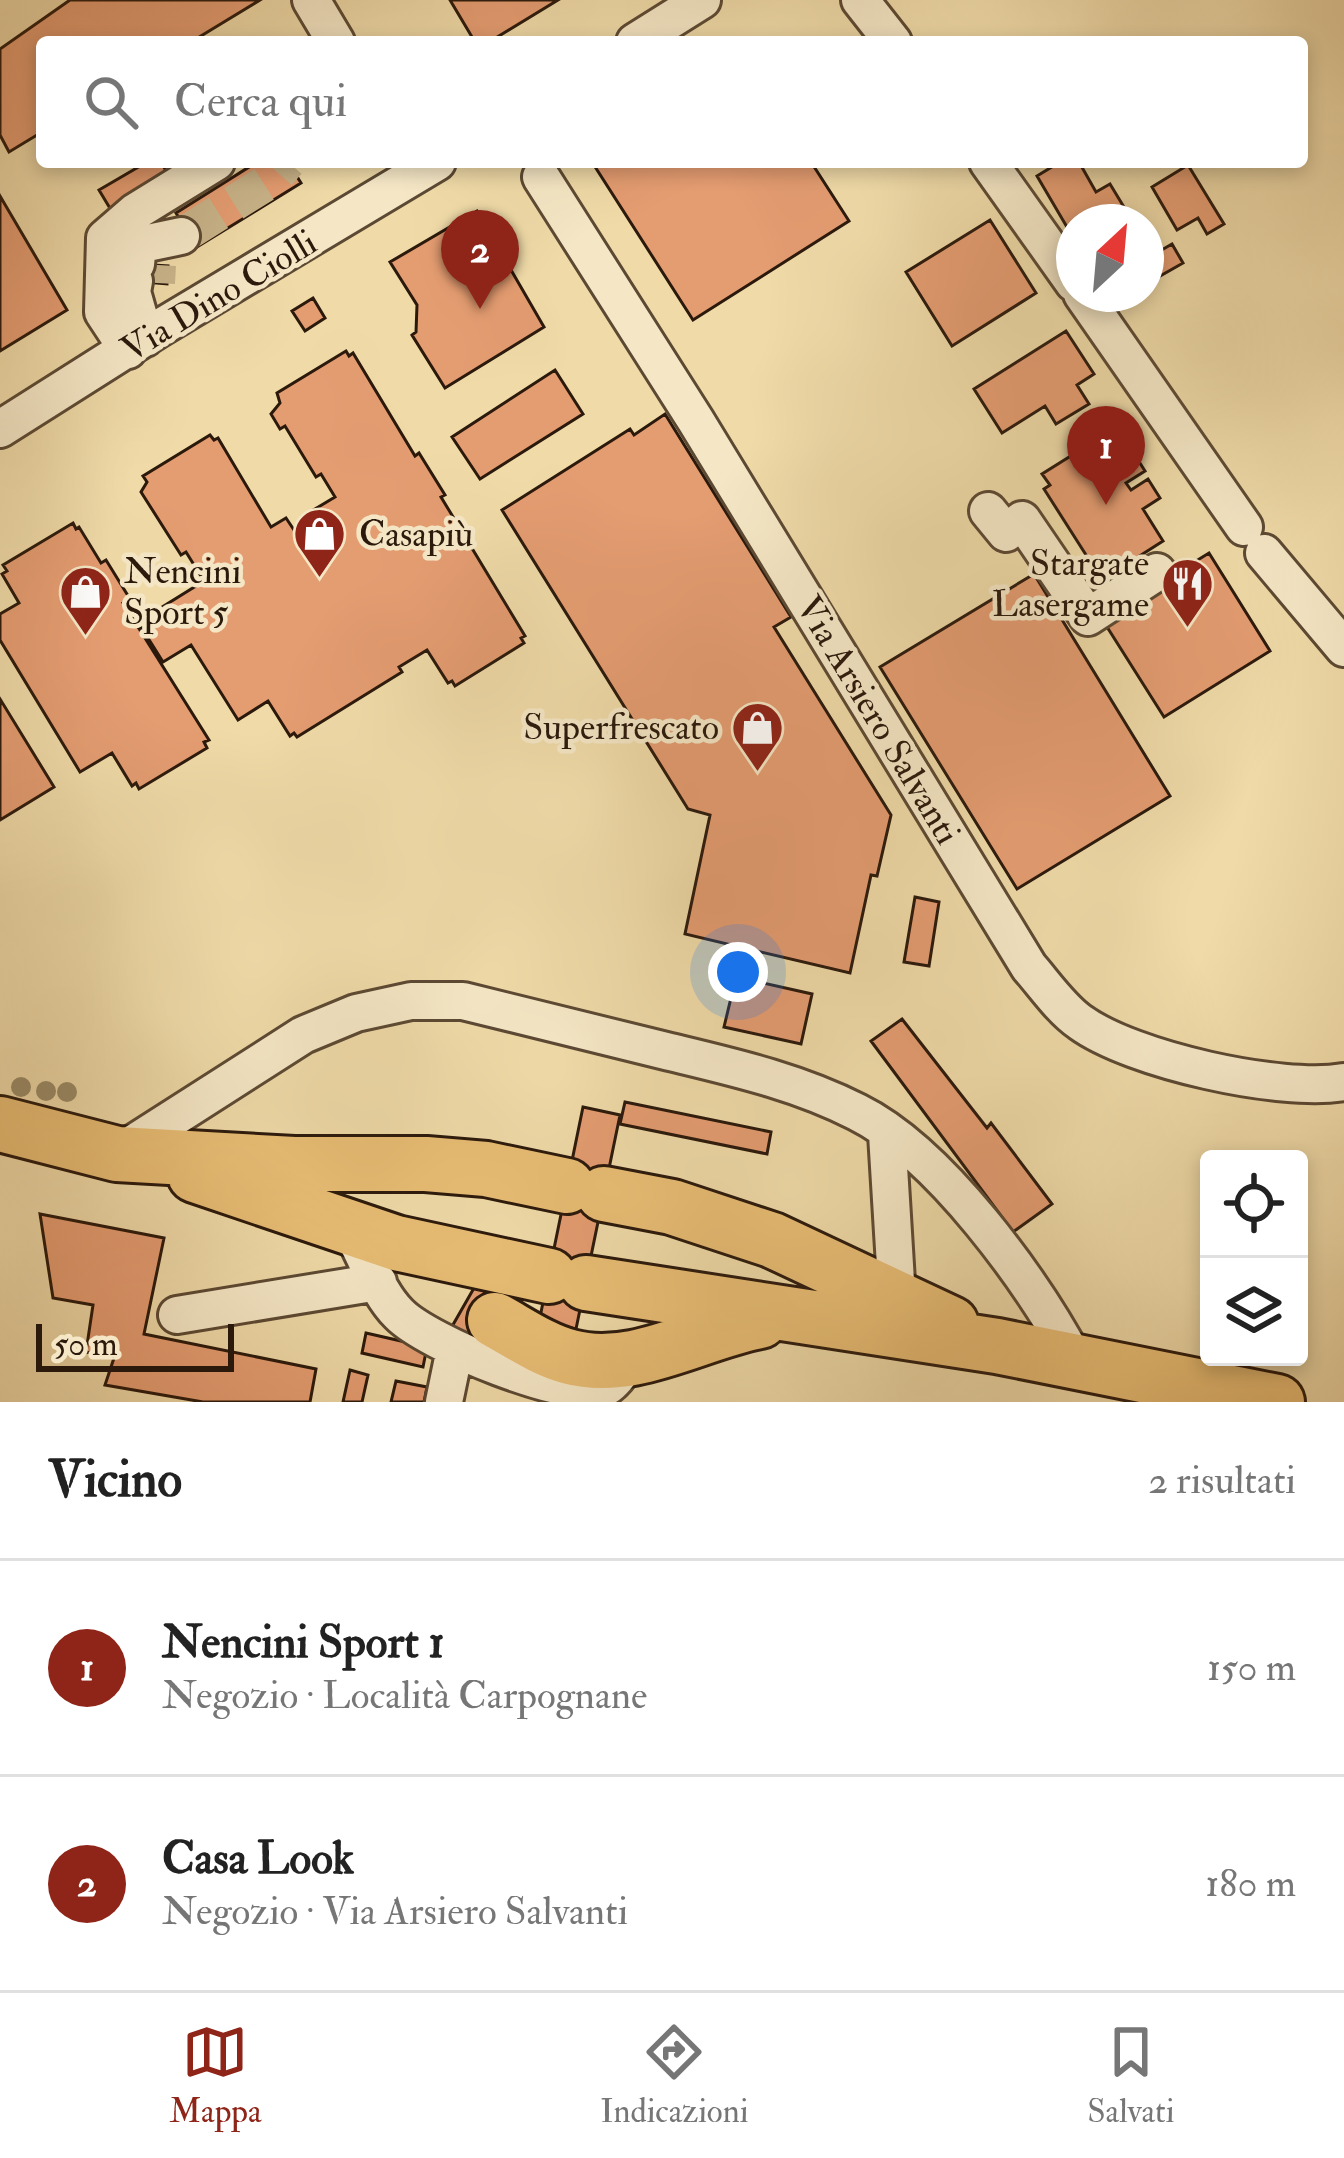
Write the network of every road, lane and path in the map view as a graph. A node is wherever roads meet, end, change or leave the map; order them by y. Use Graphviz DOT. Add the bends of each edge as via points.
graph roads {
  1 [pos="311,0"];
  2 [pos="702,0"];
  3 [pos="860,0"];
  4 [pos="332,36"];
  5 [pos="644,36"];
  6 [pos="888,36"];
  7 [pos="206,168"];
  8 [pos="418,168"];
  9 [pos="536,168"];
  10 [pos="992,168"];
  11 [pos="184,234"];
  12 [pos="1056,258"];
  13 [pos="1095,312"];
  14 [pos="146,338"];
  15 [pos="0,429"];
  16 [pos="988,511"];
  17 [pos="1157,572"];
  18 [pos="1344,648"];
  19 [pos="1344,1082"];
  20 [pos="0,1124"];
  21 [pos="887,1133"];
  22 [pos="0,1143"];
  23 [pos="110,1152"];
  24 [pos="348,1246"];
  25 [pos="897,1298"];
  26 [pos="177,1315"];
  27 [pos="789,1316"];
  28 [pos="472,1324"];
  29 [pos="997,1346"];
  30 [pos="1076,1363"];
  31 [pos="1160,1381"];
  32 [pos="615,1382"];
  33 [pos="444,1402"];
  34 [pos="1221,1402"];
  35 [pos="1276,1402"];
  1 -- 4 [label="street"];
  2 -- 5 [label="street"];
  3 -- 6 [label="street"];
  7 -- 14 [label="street" via="105,238 103,312"];
  8 -- 14 [label="street, Via Dino Ciolli"];
  9 -- 19 [label="street, Via Arsiero Salvanti" via="1028,967 1078,1022 1140,1053 1278,1083"];
  10 -- 12 [label="street"];
  11 -- 14 [label="street" via="158,250 133,292"];
  13 -- 18 [label="street" via="1254,540"];
  14 -- 15 [label="street, Via Dino Ciolli"];
  16 -- 17 [label="street" via="1006,533 1022,520 1088,617"];
  20 -- 23 [label="highway"];
  21 -- 23 [label="street" via="781,1079 463,1001 412,1001 356,1012 303,1035"];
  21 -- 25 [label="street"];
  21 -- 30 [label="street" via="976,1216"];
  22 -- 23 [label="highway"];
  23 -- 24 [label="highway"];
  23 -- 25 [label="highway" via="487,1169 734,1226"];
  24 -- 26 [label="street"];
  24 -- 27 [label="highway" via="421,1250"];
  24 -- 28 [label="highway"];
  25 -- 29 [label="highway"];
  27 -- 29 [label="highway"];
  27 -- 32 [label="highway" via="741,1324"];
  28 -- 32 [label="highway" via="574,1358"];
  28 -- 33 [label="street"];
  29 -- 30 [label="highway"];
  30 -- 31 [label="highway"];
  31 -- 34 [label="highway"];
  31 -- 35 [label="highway"];
}
